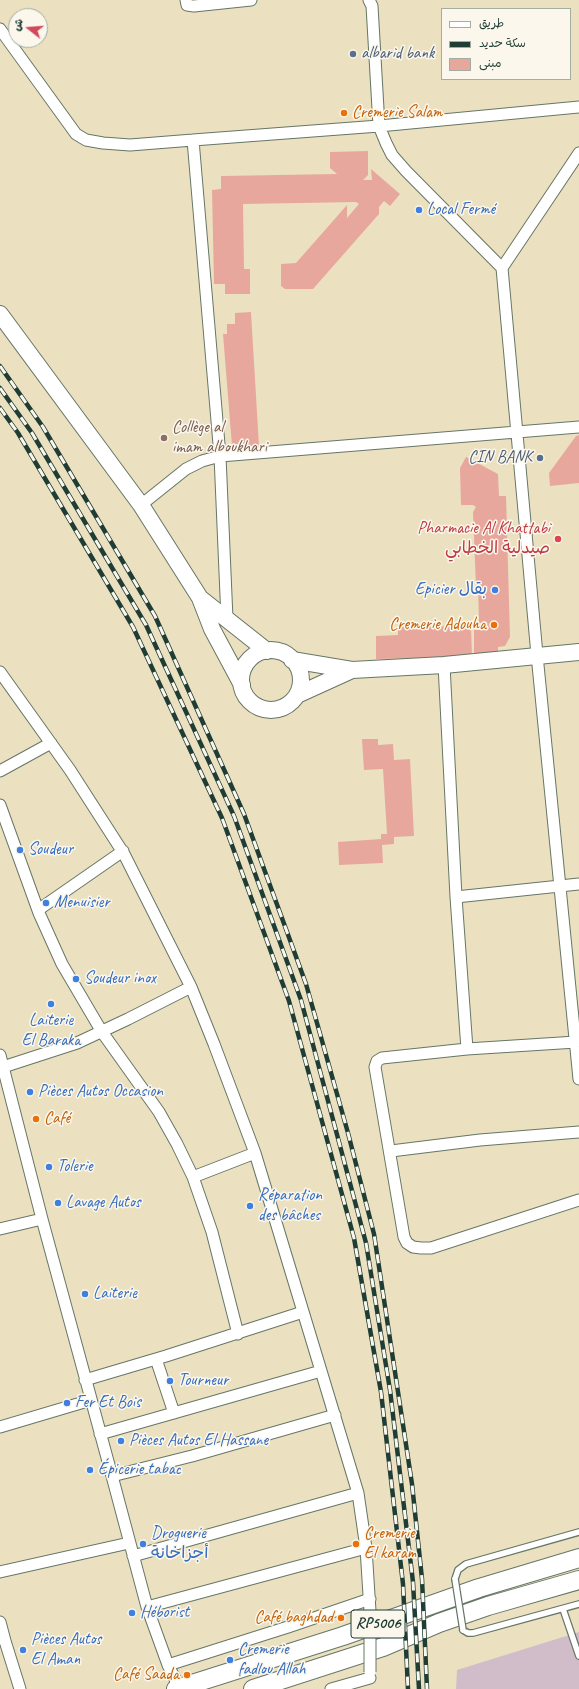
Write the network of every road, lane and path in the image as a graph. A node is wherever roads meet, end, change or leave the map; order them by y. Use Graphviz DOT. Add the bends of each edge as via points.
graph roads {
  1 [pos="186,0"];
  2 [pos="251,0"];
  3 [pos="369,0"];
  4 [pos="0,28"];
  5 [pos="579,107"];
  6 [pos="379,126"];
  7 [pos="193,140"];
  8 [pos="579,153"];
  9 [pos="502,268"];
  10 [pos="0,314"];
  11 [pos="579,427"];
  12 [pos="518,433"];
  13 [pos="220,456"];
  14 [pos="141,505"];
  15 [pos="200,598"];
  16 [pos="227,619"];
  17 [pos="267,651"];
  18 [pos="579,652"];
  19 [pos="537,655"];
  20 [pos="292,660"];
  21 [pos="444,665"];
  22 [pos="352,670"];
  23 [pos="0,672"];
  24 [pos="242,685"];
  25 [pos="297,695"];
  26 [pos="50,743"];
  27 [pos="0,771"];
  28 [pos="0,805"];
  29 [pos="123,851"];
  30 [pos="579,884"];
  31 [pos="560,886"];
  32 [pos="456,897"];
  33 [pos="38,910"];
  34 [pos="191,987"];
  35 [pos="102,1032"];
  36 [pos="576,1042"];
  37 [pos="467,1049"];
  38 [pos="0,1055"];
  39 [pos="3,1067"];
  40 [pos="579,1079"];
  41 [pos="579,1132"];
  42 [pos="391,1151"];
  43 [pos="255,1153"];
  44 [pos="193,1177"];
  45 [pos="579,1200"];
  46 [pos="42,1219"];
  47 [pos="0,1229"];
  48 [pos="303,1312"];
  49 [pos="238,1334"];
  50 [pos="156,1359"];
  51 [pos="321,1371"];
  52 [pos="85,1380"];
  53 [pos="91,1400"];
  54 [pos="174,1413"];
  55 [pos="335,1415"];
  56 [pos="0,1427"];
  57 [pos="100,1434"];
  58 [pos="112,1476"];
  59 [pos="358,1493"];
  60 [pos="579,1532"];
  61 [pos="129,1543"];
  62 [pos="366,1548"];
  63 [pos="133,1556"];
  64 [pos="579,1558"];
  65 [pos="0,1572"];
  66 [pos="579,1580"];
  67 [pos="370,1599"];
  68 [pos="579,1604"];
  69 [pos="147,1607"];
  70 [pos="563,1609"];
  71 [pos="0,1622"];
  72 [pos="2,1642"];
  73 [pos="579,1656"];
  74 [pos="168,1665"];
  75 [pos="369,1680"];
  76 [pos="20,1689"];
  77 [pos="178,1689"];
  78 [pos="253,1689"];
  79 [pos="331,1689"];
  1 -- 2 [label="street" via="187,5 194,6"];
  3 -- 6 [label="street" via="372,6"];
  4 -- 7 [label="street" via="81,138 130,145"];
  5 -- 6 [label="street"];
  6 -- 7 [label="street"];
  6 -- 9 [label="street" via="392,155"];
  7 -- 13 [label="street"];
  8 -- 9 [label="street"];
  9 -- 12 [label="street"];
  10 -- 14 [label="street"];
  11 -- 12 [label="street"];
  12 -- 13 [label="street"];
  12 -- 19 [label="street"];
  13 -- 14 [label="street" via="186,469"];
  13 -- 16 [label="street"];
  14 -- 15 [label="street"];
  15 -- 16 [label="street"];
  15 -- 24 [label="street" via="212,629"];
  16 -- 17 [label="street"];
  17 -- 20 [label="street" via="279,652"];
  17 -- 24 [label="street" via="248,660 242,672"];
  18 -- 19 [label="street"];
  19 -- 21 [label="street"];
  19 -- 31 [label="street"];
  20 -- 22 [label="street"];
  20 -- 25 [label="street" via="300,677"];
  21 -- 22 [label="street"];
  21 -- 32 [label="street"];
  22 -- 25 [label="street"];
  23 -- 26 [label="street"];
  24 -- 25 [label="street" via="243,692 251,703 266,710 276,710 285,706"];
  26 -- 27 [label="street"];
  26 -- 29 [label="street"];
  28 -- 33 [label="street"];
  29 -- 33 [label="street"];
  29 -- 34 [label="street"];
  30 -- 31 [label="street"];
  31 -- 32 [label="street"];
  31 -- 36 [label="street"];
  32 -- 37 [label="street"];
  33 -- 35 [label="street" via="62,964"];
  34 -- 35 [label="street"];
  34 -- 43 [label="street"];
  35 -- 39 [label="street"];
  35 -- 44 [label="street" via="159,1112 178,1144"];
  36 -- 37 [label="street"];
  36 -- 40 [label="street"];
  37 -- 42 [label="street" via="382,1058 377,1061 375,1067"];
  38 -- 39 [label="street"];
  39 -- 46 [label="street"];
  41 -- 42 [label="street"];
  42 -- 45 [label="street" via="404,1236 407,1243 413,1247 431,1248"];
  43 -- 44 [label="street"];
  43 -- 48 [label="street"];
  44 -- 49 [label="street" via="212,1232"];
  46 -- 47 [label="street"];
  46 -- 52 [label="street"];
  48 -- 49 [label="street"];
  48 -- 51 [label="street"];
  49 -- 50 [label="street"];
  50 -- 52 [label="street"];
  50 -- 54 [label="street"];
  51 -- 54 [label="street"];
  51 -- 55 [label="street"];
  52 -- 53 [label="street"];
  53 -- 56 [label="street"];
  53 -- 57 [label="street"];
  54 -- 57 [label="street"];
  55 -- 58 [label="street"];
  55 -- 59 [label="street"];
  57 -- 58 [label="street"];
  58 -- 61 [label="street"];
  59 -- 62 [label="street"];
  59 -- 63 [label="street"];
  60 -- 70 [label="lane, bridge" via="466,1564 458,1570 455,1579 463,1630 468,1633"];
  61 -- 63 [label="street"];
  61 -- 65 [label="street"];
  62 -- 67 [label="street"];
  62 -- 69 [label="street"];
  63 -- 69 [label="street"];
  64 -- 77 [label="main road, RP5006" via="479,1588 343,1636"];
  66 -- 78 [label="main road, RP5006" via="488,1606 383,1647"];
  67 -- 74 [label="street"];
  67 -- 75 [label="street, bridge"];
  68 -- 70 [label="lane"];
  69 -- 74 [label="street"];
  70 -- 73 [label="lane"];
  71 -- 72 [label="street"];
  72 -- 76 [label="street"];
  74 -- 77 [label="street"];
  75 -- 79 [label="street"];
}
